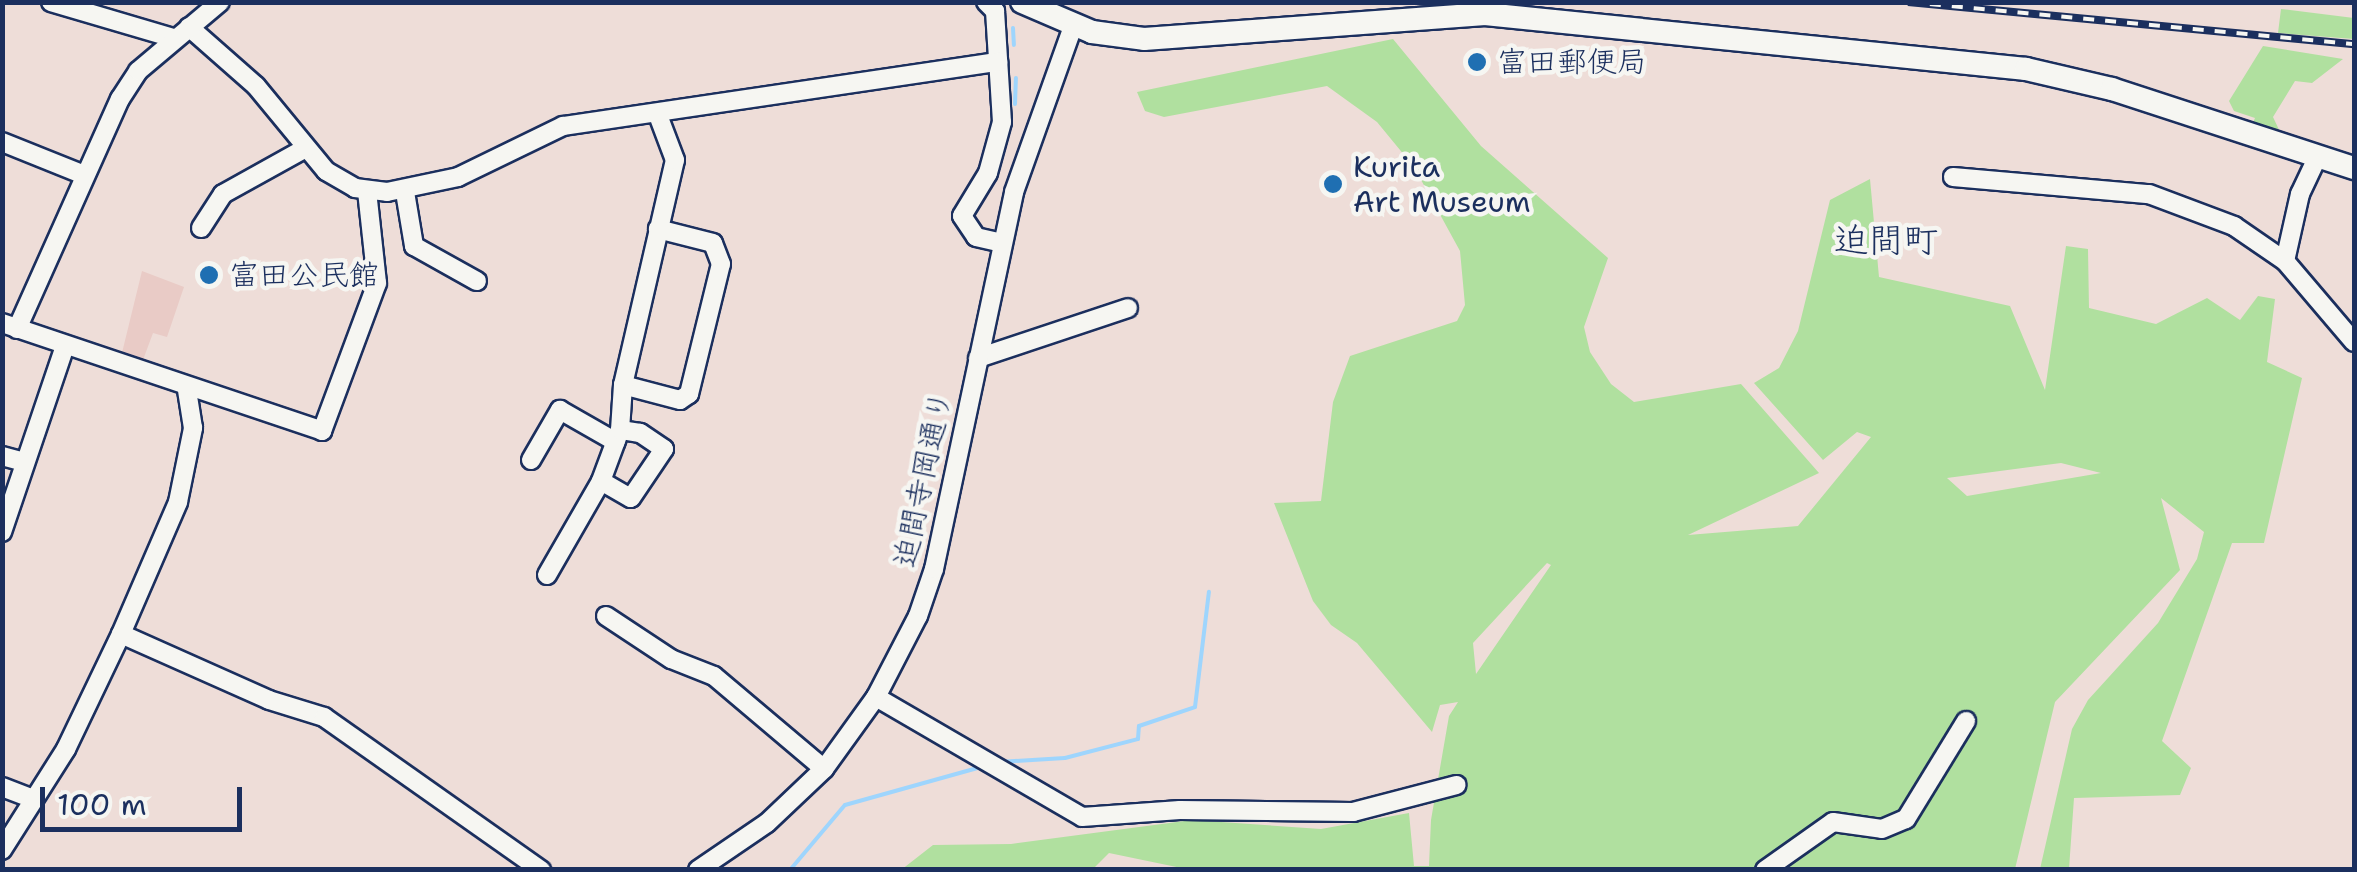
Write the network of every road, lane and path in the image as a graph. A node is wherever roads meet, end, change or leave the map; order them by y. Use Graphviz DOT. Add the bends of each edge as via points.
graph roads {
  1 [pos="51,2"];
  2 [pos="220,2"];
  3 [pos="986,2"];
  4 [pos="1022,2"];
  5 [pos="1451,8"];
  6 [pos="1073,26"];
  7 [pos="181,33"];
  8 [pos="998,62"];
  9 [pos="658,115"];
  10 [pos="2,142"];
  11 [pos="306,148"];
  12 [pos="2318,156"];
  13 [pos="2354,168"];
  14 [pos="82,174"];
  15 [pos="1953,177"];
  16 [pos="367,191"];
  17 [pos="406,192"];
  18 [pos="201,228"];
  19 [pos="658,229"];
  20 [pos="1002,243"];
  21 [pos="2284,261"];
  22 [pos="476,281"];
  23 [pos="1128,308"];
  24 [pos="10,326"];
  25 [pos="2354,342"];
  26 [pos="65,346"];
  27 [pos="978,358"];
  28 [pos="624,386"];
  29 [pos="187,388"];
  30 [pos="618,436"];
  31 [pos="2,456"];
  32 [pos="531,460"];
  33 [pos="24,462"];
  34 [pos="601,481"];
  35 [pos="2,532"];
  36 [pos="547,575"];
  37 [pos="606,616"];
  38 [pos="122,634"];
  39 [pos="876,696"];
  40 [pos="1966,721"];
  41 [pos="824,769"];
  42 [pos="1457,785"];
  43 [pos="2,788"];
  44 [pos="34,799"];
  45 [pos="2,850"];
  46 [pos="541,870"];
  47 [pos="698,870"];
  48 [pos="1764,870"];
  1 -- 7 [label="street"];
  2 -- 7 [label="street"];
  3 -- 8 [label="street" via="995,10"];
  4 -- 6 [label="main road"];
  5 -- 6 [label="main road" via="1144,39"];
  5 -- 12 [label="main road" via="2045,72"];
  6 -- 20 [label="street, 迫間寺岡通り" via="1032,135"];
  7 -- 11 [label="street" via="256,86"];
  7 -- 14 [label="street" via="130,83"];
  8 -- 9 [label="street"];
  8 -- 20 [label="street" via="999,133 988,173 962,216 976,236"];
  9 -- 17 [label="street" via="563,126 458,177"];
  9 -- 19 [label="street" via="675,160"];
  10 -- 14 [label="street"];
  11 -- 16 [label="street" via="335,178"];
  11 -- 18 [label="street" via="223,194"];
  12 -- 13 [label="main road"];
  12 -- 21 [label="street" via="2300,194"];
  14 -- 24 [label="street"];
  15 -- 21 [label="street" via="2161,196 2234,226"];
  16 -- 17 [label="street"];
  16 -- 29 [label="street" via="377,283 322,430"];
  17 -- 22 [label="street" via="414,246"];
  19 -- 28 [label="street"];
  19 -- 28 [label="street" via="713,243 721,264 689,394 680,400"];
  20 -- 27 [label="street, 迫間寺岡通り"];
  21 -- 25 [label="street"];
  23 -- 27 [label="street"];
  24 -- 26 [label="street"];
  26 -- 29 [label="street"];
  26 -- 33 [label="street"];
  27 -- 39 [label="street, 迫間寺岡通り" via="934,570"];
  28 -- 30 [label="street"];
  29 -- 38 [label="street" via="192,428 178,502"];
  30 -- 32 [label="street" via="560,410"];
  30 -- 34 [label="street"];
  30 -- 34 [label="street" via="640,433 664,449 632,498"];
  31 -- 33 [label="street"];
  33 -- 35 [label="street"];
  34 -- 36 [label="street"];
  37 -- 41 [label="street" via="671,658 714,676"];
  38 -- 44 [label="street"];
  38 -- 46 [label="street" via="269,700 324,716"];
  39 -- 41 [label="street, 迫間寺岡通り"];
  39 -- 42 [label="street" via="1082,817 1180,810 1353,812"];
  40 -- 48 [label="street" via="1906,819 1882,828 1833,822"];
  41 -- 47 [label="street, 迫間寺岡通り" via="767,823"];
  43 -- 44 [label="street"];
  44 -- 45 [label="street"];
}
